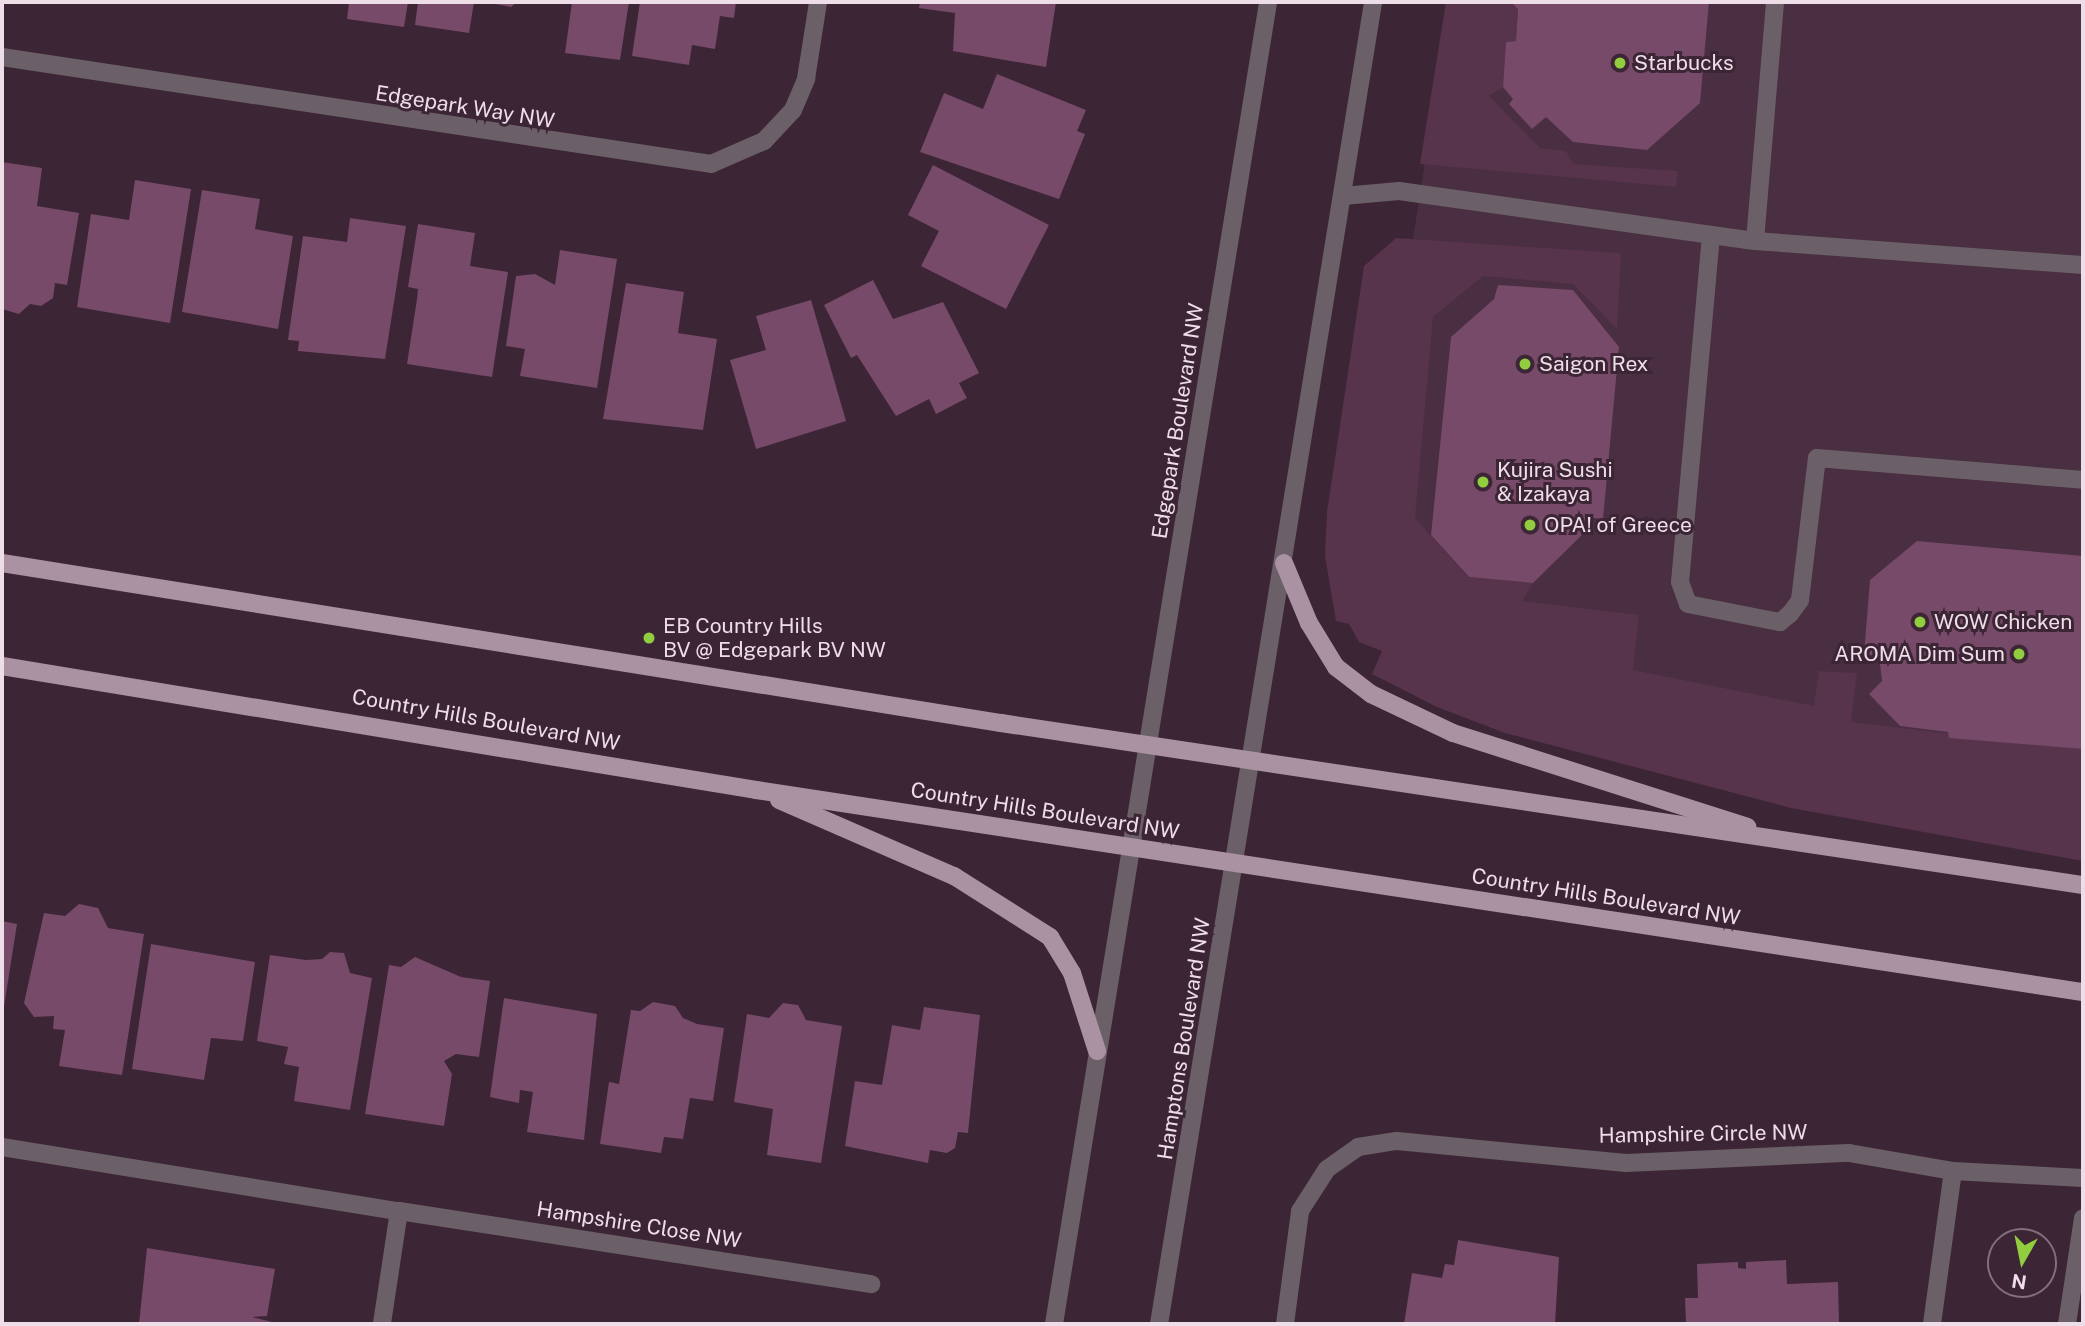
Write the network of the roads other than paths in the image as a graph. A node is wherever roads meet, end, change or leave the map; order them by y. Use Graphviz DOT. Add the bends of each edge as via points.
graph roads {
  1 [pos="818,2"];
  2 [pos="1268,2"];
  3 [pos="1373,2"];
  4 [pos="1775,2"];
  5 [pos="2,57"];
  6 [pos="1343,196"];
  7 [pos="1711,235"];
  8 [pos="1755,241"];
  9 [pos="2083,265"];
  10 [pos="2083,480"];
  11 [pos="1284,563"];
  12 [pos="2,564"];
  13 [pos="2,666"];
  14 [pos="1149,745"];
  15 [pos="1252,761"];
  16 [pos="756,790"];
  17 [pos="1800,844"];
  18 [pos="1132,848"];
  19 [pos="1236,864"];
  20 [pos="2083,885"];
  21 [pos="2083,992"];
  22 [pos="1097,1051"];
  23 [pos="2,1147"];
  24 [pos="1953,1171"];
  25 [pos="2083,1178"];
  26 [pos="399,1211"];
  27 [pos="2083,1219"];
  28 [pos="871,1284"];
  29 [pos="382,1324"];
  30 [pos="1054,1324"];
  31 [pos="1159,1324"];
  32 [pos="1285,1324"];
  33 [pos="1932,1324"];
  34 [pos="2067,1324"];
  1 -- 5 [label="street, Edgepark Way NW" via="806,79 793,110 764,141 711,164"];
  2 -- 14 [label="street, Edgepark Boulevard NW"];
  3 -- 6 [label="street"];
  4 -- 8 [label="street"];
  6 -- 7 [label="street" via="1399,191"];
  6 -- 11 [label="street"];
  7 -- 8 [label="street"];
  7 -- 10 [label="street" via="1680,582 1688,604 1780,622 1790,614 1800,600 1817,458"];
  8 -- 9 [label="street"];
  11 -- 15 [label="street"];
  11 -- 17 [label="main road" via="1309,624 1336,667 1371,694 1452,733"];
  12 -- 14 [label="main road"];
  13 -- 16 [label="main road, Country Hills Boulevard NW"];
  14 -- 15 [label="main road"];
  14 -- 18 [label="street, Edgepark Boulevard NW"];
  15 -- 17 [label="main road"];
  15 -- 19 [label="street, Hamptons Boulevard NW"];
  16 -- 18 [label="main road, Country Hills Boulevard NW"];
  16 -- 22 [label="main road" via="954,876 1050,937 1072,973"];
  17 -- 20 [label="main road"];
  18 -- 19 [label="main road, Country Hills Boulevard NW"];
  18 -- 22 [label="street"];
  19 -- 21 [label="main road, Country Hills Boulevard NW"];
  19 -- 31 [label="street, Hamptons Boulevard NW"];
  22 -- 30 [label="street"];
  23 -- 26 [label="street, Hampshire Close NW"];
  24 -- 25 [label="street, Hampshire Circle NW"];
  24 -- 32 [label="street, Hampshire Circle NW" via="1849,1153 1626,1163 1397,1141 1358,1147 1327,1169 1300,1211"];
  24 -- 33 [label="street"];
  26 -- 28 [label="street, Hampshire Close NW"];
  26 -- 29 [label="street"];
  27 -- 34 [label="street"];
}
